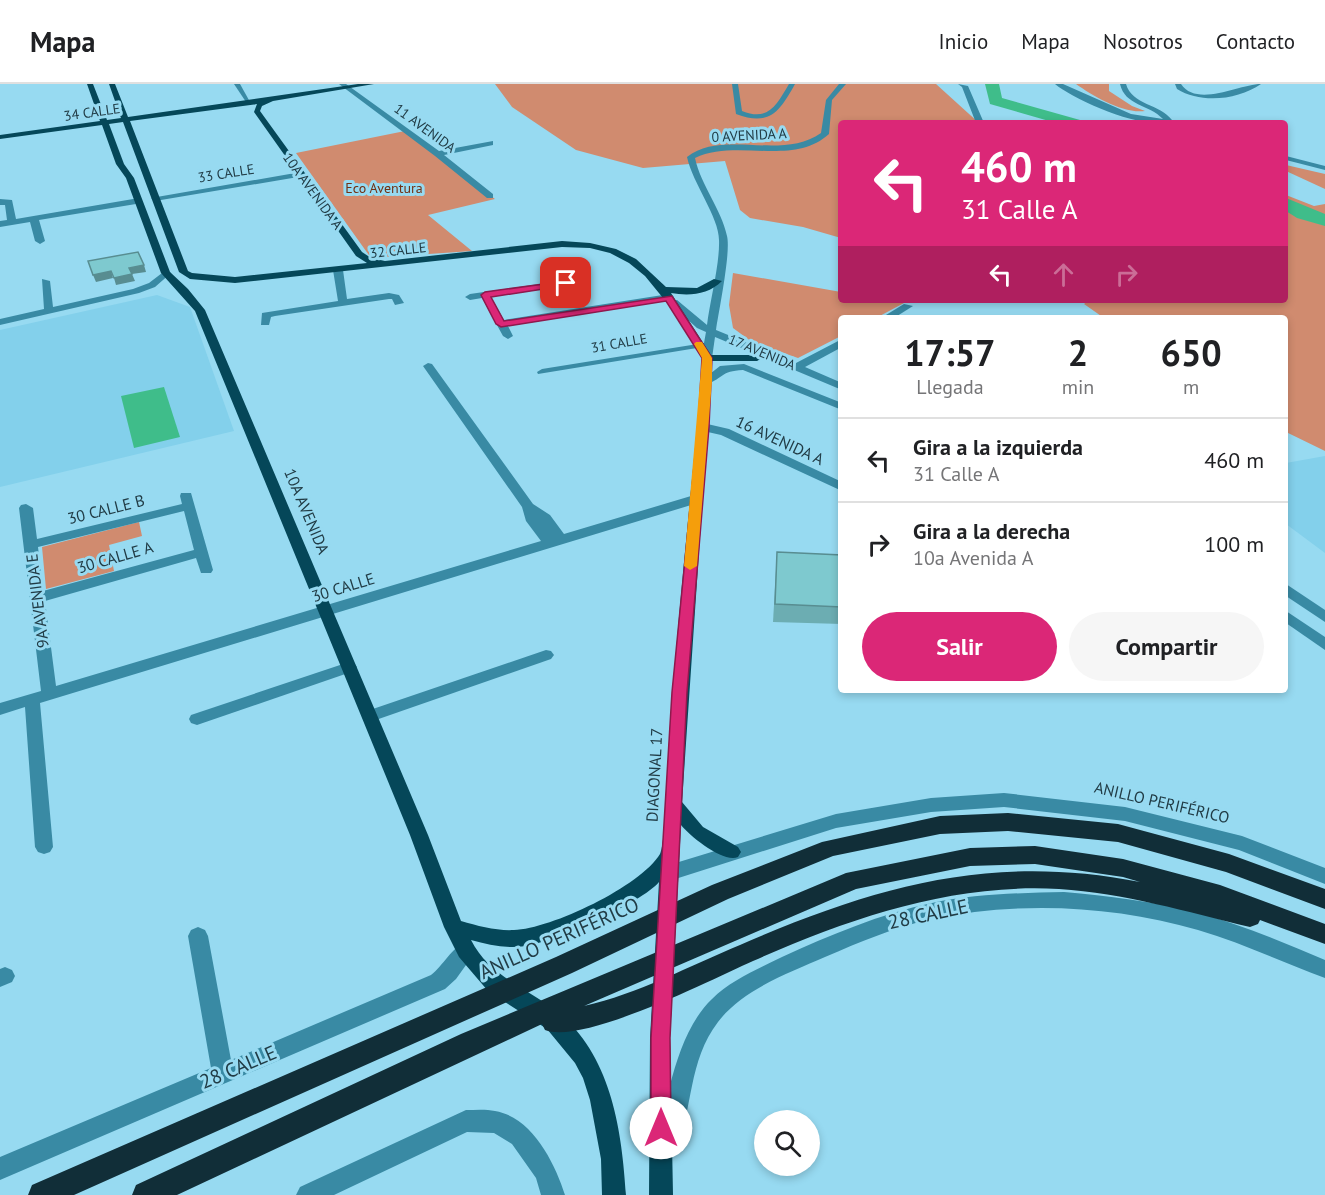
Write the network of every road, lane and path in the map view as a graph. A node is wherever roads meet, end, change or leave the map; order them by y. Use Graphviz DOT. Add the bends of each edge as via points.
graph roads {
  1 [pos="90,84"];
  2 [pos="98,84"];
  3 [pos="112,84"];
  4 [pos="237,84"];
  5 [pos="371,84"];
  6 [pos="735,84"];
  7 [pos="792,84"];
  8 [pos="843,84"];
  9 [pos="1058,84"];
  10 [pos="1123,84"];
  11 [pos="1178,84"];
  12 [pos="1258,84"];
  13 [pos="965,85"];
  14 [pos="345,86"];
  15 [pos="327,92"];
  16 [pos="296,96"];
  17 [pos="249,101"];
  18 [pos="188,110"];
  19 [pos="979,120"];
  20 [pos="1149,120"];
  21 [pos="1168,120"];
  22 [pos="128,123"];
  23 [pos="105,126"];
  24 [pos="0,136"];
  25 [pos="122,143"];
  26 [pos="490,143"];
  27 [pos="438,154"];
  28 [pos="1288,159"];
  29 [pos="1325,168"];
  30 [pos="301,174"];
  31 [pos="490,196"];
  32 [pos="155,198"];
  33 [pos="139,201"];
  34 [pos="0,202"];
  35 [pos="162,215"];
  36 [pos="34,219"];
  37 [pos="12,222"];
  38 [pos="0,224"];
  39 [pos="40,241"];
  40 [pos="602,247"];
  41 [pos="423,260"];
  42 [pos="338,270"];
  43 [pos="166,273"];
  44 [pos="235,280"];
  45 [pos="45,281"];
  46 [pos="717,281"];
  47 [pos="566,283"];
  48 [pos="485,295"];
  49 [pos="668,296"];
  50 [pos="470,297"];
  51 [pos="193,300"];
  52 [pos="343,303"];
  53 [pos="399,303"];
  54 [pos="908,306"];
  55 [pos="49,310"];
  56 [pos="892,315"];
  57 [pos="0,322"];
  58 [pos="265,323"];
  59 [pos="501,324"];
  60 [pos="712,332"];
  61 [pos="508,336"];
  62 [pos="838,344"];
  63 [pos="704,352"];
  64 [pos="757,358"];
  65 [pos="779,360"];
  66 [pos="428,366"];
  67 [pos="797,367"];
  68 [pos="757,371"];
  69 [pos="542,372"];
  70 [pos="707,381"];
  71 [pos="838,385"];
  72 [pos="838,405"];
  73 [pos="703,427"];
  74 [pos="838,485"];
  75 [pos="696,499"];
  76 [pos="26,508"];
  77 [pos="555,542"];
  78 [pos="30,545"];
  79 [pos="202,552"];
  80 [pos="206,570"];
  81 [pos="1288,590"];
  82 [pos="37,598"];
  83 [pos="326,611"];
  84 [pos="1325,617"];
  85 [pos="1288,618"];
  86 [pos="1325,645"];
  87 [pos="546,655"];
  88 [pos="349,668"];
  89 [pos="49,694"];
  90 [pos="32,699"];
  91 [pos="0,709"];
  92 [pos="369,716"];
  93 [pos="197,719"];
  94 [pos="673,804"];
  95 [pos="44,847"];
  96 [pos="732,852"];
  97 [pos="669,871"];
  98 [pos="1325,876"];
  99 [pos="1325,899"];
  100 [pos="454,927"];
  101 [pos="1325,934"];
  102 [pos="198,936"];
  103 [pos="471,957"];
  104 [pos="1325,969"];
  105 [pos="554,1022"];
  106 [pos="223,1073"];
  107 [pos="0,1169"];
  108 [pos="661,1173"];
  109 [pos="42,1195"];
  110 [pos="146,1195"];
  111 [pos="308,1195"];
  112 [pos="553,1195"];
  113 [pos="614,1195"];
  114 [pos="661,1195"];
  1 -- 23 [label="main road, 10A AVENIDA"];
  2 -- 25 [label="main road"];
  3 -- 22 [label="main road"];
  4 -- 17 [label="street"];
  5 -- 14 [label="main road, 34 CALLE"];
  6 -- 7 [label="street, 0 AVENIDA A" via="739,112 757,116 777,110"];
  8 -- 46 [label="street, 0 AVENIDA A" via="829,100 825,134 816,142 705,151 691,157 700,188 723,233"];
  9 -- 20 [label="street"];
  10 -- 21 [label="street" via="1128,96"];
  11 -- 12 [label="street" via="1184,91 1208,95 1232,93"];
  13 -- 19 [label="street"];
  14 -- 15 [label="main road, 34 CALLE"];
  14 -- 27 [label="street, 11 AVENIDA"];
  15 -- 16 [label="main road, 34 CALLE"];
  15 -- 17 [label="main road, 34 CALLE"];
  16 -- 18 [label="main road, 34 CALLE"];
  16 -- 30 [label="main road, 10A AVENIDA A" via="259,105 256,111"];
  17 -- 18 [label="main road, 34 CALLE"];
  18 -- 22 [label="main road, 34 CALLE"];
  22 -- 23 [label="main road, 34 CALLE"];
  22 -- 32 [label="main road"];
  23 -- 24 [label="main road, 34 CALLE"];
  23 -- 33 [label="main road, 10A AVENIDA" via="120,164 130,170"];
  26 -- 27 [label="street"];
  27 -- 31 [label="street, 11 AVENIDA"];
  28 -- 29 [label="street"];
  30 -- 32 [label="street, 33 CALLE"];
  30 -- 41 [label="main road, 10A AVENIDA A" via="363,258 375,262"];
  32 -- 35 [label="main road"];
  33 -- 35 [label="main road"];
  33 -- 36 [label="street"];
  33 -- 43 [label="main road, 10A AVENIDA"];
  34 -- 37 [label="street" via="9,202"];
  35 -- 44 [label="main road, 32 CALLE" via="184,272 197,278"];
  36 -- 37 [label="street"];
  36 -- 39 [label="street"];
  37 -- 38 [label="street"];
  40 -- 41 [label="main road, 32 CALLE" via="561,244"];
  40 -- 49 [label="main road, 17 AVENIDA" via="633,260"];
  41 -- 42 [label="main road, 32 CALLE"];
  42 -- 44 [label="main road, 32 CALLE"];
  42 -- 52 [label="street"];
  43 -- 51 [label="main road, 10A AVENIDA"];
  43 -- 55 [label="street" via="144,288"];
  44 -- 51 [label="main road" via="206,286"];
  45 -- 55 [label="street"];
  46 -- 49 [label="main road" via="698,291"];
  46 -- 60 [label="street, 0 AVENIDA A"];
  47 -- 48 [label="street"];
  48 -- 50 [label="street"];
  48 -- 59 [label="street"];
  49 -- 59 [label="street"];
  49 -- 60 [label="street, 17 AVENIDA"];
  49 -- 63 [label="main road"];
  51 -- 83 [label="main road, 10A AVENIDA"];
  52 -- 53 [label="street" via="390,296"];
  52 -- 58 [label="street" via="270,314"];
  54 -- 56 [label="street"];
  55 -- 57 [label="street"];
  59 -- 61 [label="street"];
  60 -- 63 [label="street, DIAGONAL 17"];
  60 -- 65 [label="street, 17 AVENIDA"];
  62 -- 67 [label="street"];
  63 -- 64 [label="main road"];
  63 -- 69 [label="street, 31 CALLE"];
  63 -- 70 [label="main road, DIAGONAL 17"];
  64 -- 65 [label="street"];
  64 -- 68 [label="street" via="750,364"];
  65 -- 67 [label="street, 17 AVENIDA"];
  66 -- 77 [label="street" via="528,507 533,521"];
  67 -- 71 [label="street, 17 AVENIDA"];
  68 -- 70 [label="street, 17 AVENIDA" via="724,368"];
  68 -- 72 [label="street, 17 AVENIDA"];
  70 -- 73 [label="main road, DIAGONAL 17"];
  73 -- 74 [label="street, 16 AVENIDA A" via="725,432"];
  73 -- 75 [label="main road, DIAGONAL 17"];
  75 -- 77 [label="street, 30 CALLE"];
  75 -- 94 [label="main road, DIAGONAL 17"];
  76 -- 78 [label="street, 9A AVENIDA E"];
  77 -- 83 [label="street, 30 CALLE"];
  78 -- 79 [label="street, 30 CALLE B" via="188,501"];
  78 -- 82 [label="street, 9A AVENIDA E"];
  79 -- 80 [label="street"];
  79 -- 82 [label="street, 30 CALLE A"];
  81 -- 84 [label="street"];
  82 -- 89 [label="street, 9A AVENIDA E"];
  83 -- 88 [label="main road, 10A AVENIDA"];
  83 -- 89 [label="street, 30 CALLE"];
  85 -- 86 [label="street"];
  87 -- 92 [label="street"];
  88 -- 92 [label="main road, 10A AVENIDA"];
  88 -- 93 [label="street"];
  89 -- 90 [label="street, 30 CALLE"];
  90 -- 91 [label="street, 30 CALLE"];
  90 -- 95 [label="street"];
  92 -- 100 [label="main road, 10A AVENIDA"];
  94 -- 96 [label="main road" via="697,832"];
  94 -- 97 [label="main road, DIAGONAL 17"];
  96 -- 97 [label="street, ANILLO PERIFÉRICO"];
  96 -- 98 [label="street, ANILLO PERIFÉRICO" via="836,820 931,805 1004,800 1125,814 1242,843"];
  97 -- 100 [label="main road" via="537,937 488,937"];
  97 -- 108 [label="main road, DIAGONAL 17" via="660,1038"];
  99 -- 109 [label="highway, ANILLO PERIFÉRICO" via="1229,863 1118,832 1008,822 940,825 830,848 720,892 564,966"];
  100 -- 103 [label="main road, 10A AVENIDA"];
  101 -- 105 [label="highway" via="1133,890 1059,880 952,884 854,909 633,1003 584,1019"];
  101 -- 110 [label="highway" via="1220,895 1123,868 1035,855 969,857 854,880 470,1043"];
  102 -- 106 [label="street"];
  103 -- 105 [label="main road" via="495,984"];
  103 -- 106 [label="street, 28 CALLE" via="438,982"];
  104 -- 108 [label="street, 28 CALLE" via="1265,942 1196,920 1088,900 997,900 865,928 735,993 711,1014 692,1045"];
  105 -- 113 [label="main road" via="583,1056 601,1100"];
  106 -- 107 [label="street, 28 CALLE"];
  108 -- 114 [label="main road, DIAGONAL 17"];
  111 -- 112 [label="street" via="466,1121 496,1122 520,1136 546,1172"];
}
